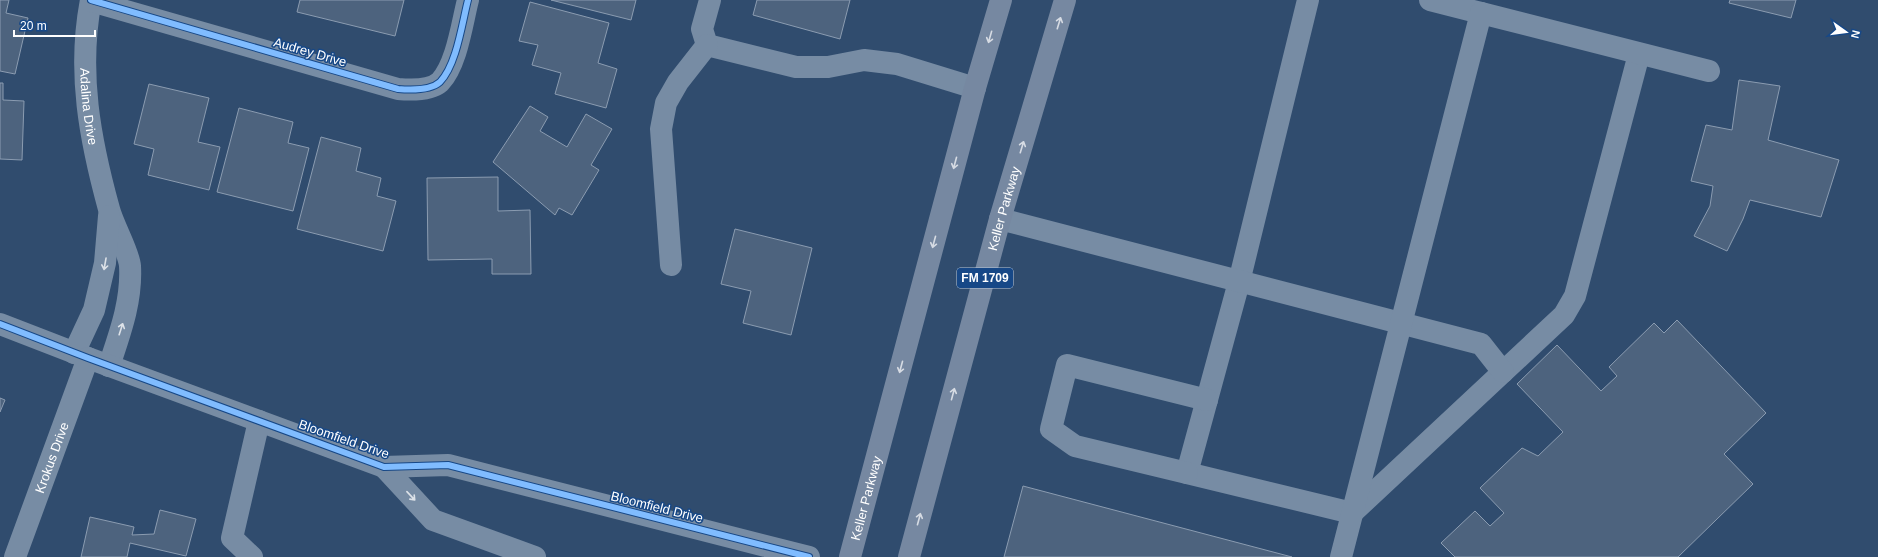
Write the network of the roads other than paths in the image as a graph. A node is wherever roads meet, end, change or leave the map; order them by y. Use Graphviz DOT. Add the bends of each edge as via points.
graph roads {
  1 [pos="468,0"];
  2 [pos="710,0"];
  3 [pos="1001,0"];
  4 [pos="1066,0"];
  5 [pos="1308,0"];
  6 [pos="1430,0"];
  7 [pos="91,1"];
  8 [pos="1481,13"];
  9 [pos="707,45"];
  10 [pos="1639,54"];
  11 [pos="1709,71"];
  12 [pos="975,88"];
  13 [pos="109,211"];
  14 [pos="1000,220"];
  15 [pos="671,265"];
  16 [pos="1239,282"];
  17 [pos="1401,323"];
  18 [pos="0,324"];
  19 [pos="81,356"];
  20 [pos="110,366"];
  21 [pos="1503,372"];
  22 [pos="1207,400"];
  23 [pos="259,421"];
  24 [pos="384,467"];
  25 [pos="1187,473"];
  26 [pos="1352,514"];
  27 [pos="15,557"];
  28 [pos="252,557"];
  29 [pos="535,557"];
  30 [pos="809,557"];
  31 [pos="850,557"];
  32 [pos="909,557"];
  33 [pos="1341,557"];
  1 -- 7 [label="street, Audrey Drive" via="452,62 439,82 419,90 398,89"];
  2 -- 9 [label="street" via="702,28"];
  3 -- 12 [label="main road, Keller Parkway, one-way"];
  14 -- 4 [label="main road, Keller Parkway / FM 1709, one-way"];
  5 -- 16 [label="street"];
  6 -- 8 [label="street"];
  7 -- 13 [label="street, Adalina Drive" via="84,50 85,92 92,138"];
  8 -- 10 [label="street"];
  8 -- 17 [label="street"];
  9 -- 12 [label="street" via="796,67 828,67 864,60 897,64"];
  9 -- 15 [label="street" via="678,82 666,103 661,129"];
  10 -- 11 [label="street"];
  10 -- 21 [label="street" via="1575,296 1564,315"];
  12 -- 31 [label="main road, Keller Parkway, one-way"];
  13 -- 19 [label="street, Adalina Drive, one-way" via="105,263"];
  20 -- 13 [label="street, Adalina Drive, one-way" via="127,312 130,264"];
  14 -- 16 [label="street"];
  32 -- 14 [label="main road, Keller Parkway / FM 1709, one-way"];
  16 -- 17 [label="street"];
  16 -- 22 [label="street"];
  17 -- 21 [label="street" via="1481,344"];
  17 -- 26 [label="street"];
  18 -- 19 [label="street, Bloomfield Drive"];
  19 -- 20 [label="street, Bloomfield Drive"];
  19 -- 27 [label="street, Krokus Drive"];
  20 -- 23 [label="street, Bloomfield Drive"];
  21 -- 26 [label="street"];
  22 -- 25 [label="street"];
  22 -- 25 [label="street" via="1067,365 1051,429 1075,446"];
  23 -- 24 [label="street, Bloomfield Drive"];
  23 -- 28 [label="street" via="232,538"];
  24 -- 29 [label="street, Bloomfield Drive, one-way" via="433,520"];
  24 -- 30 [label="street, Bloomfield Drive" via="448,465"];
  25 -- 26 [label="street"];
  26 -- 33 [label="street"];
}
